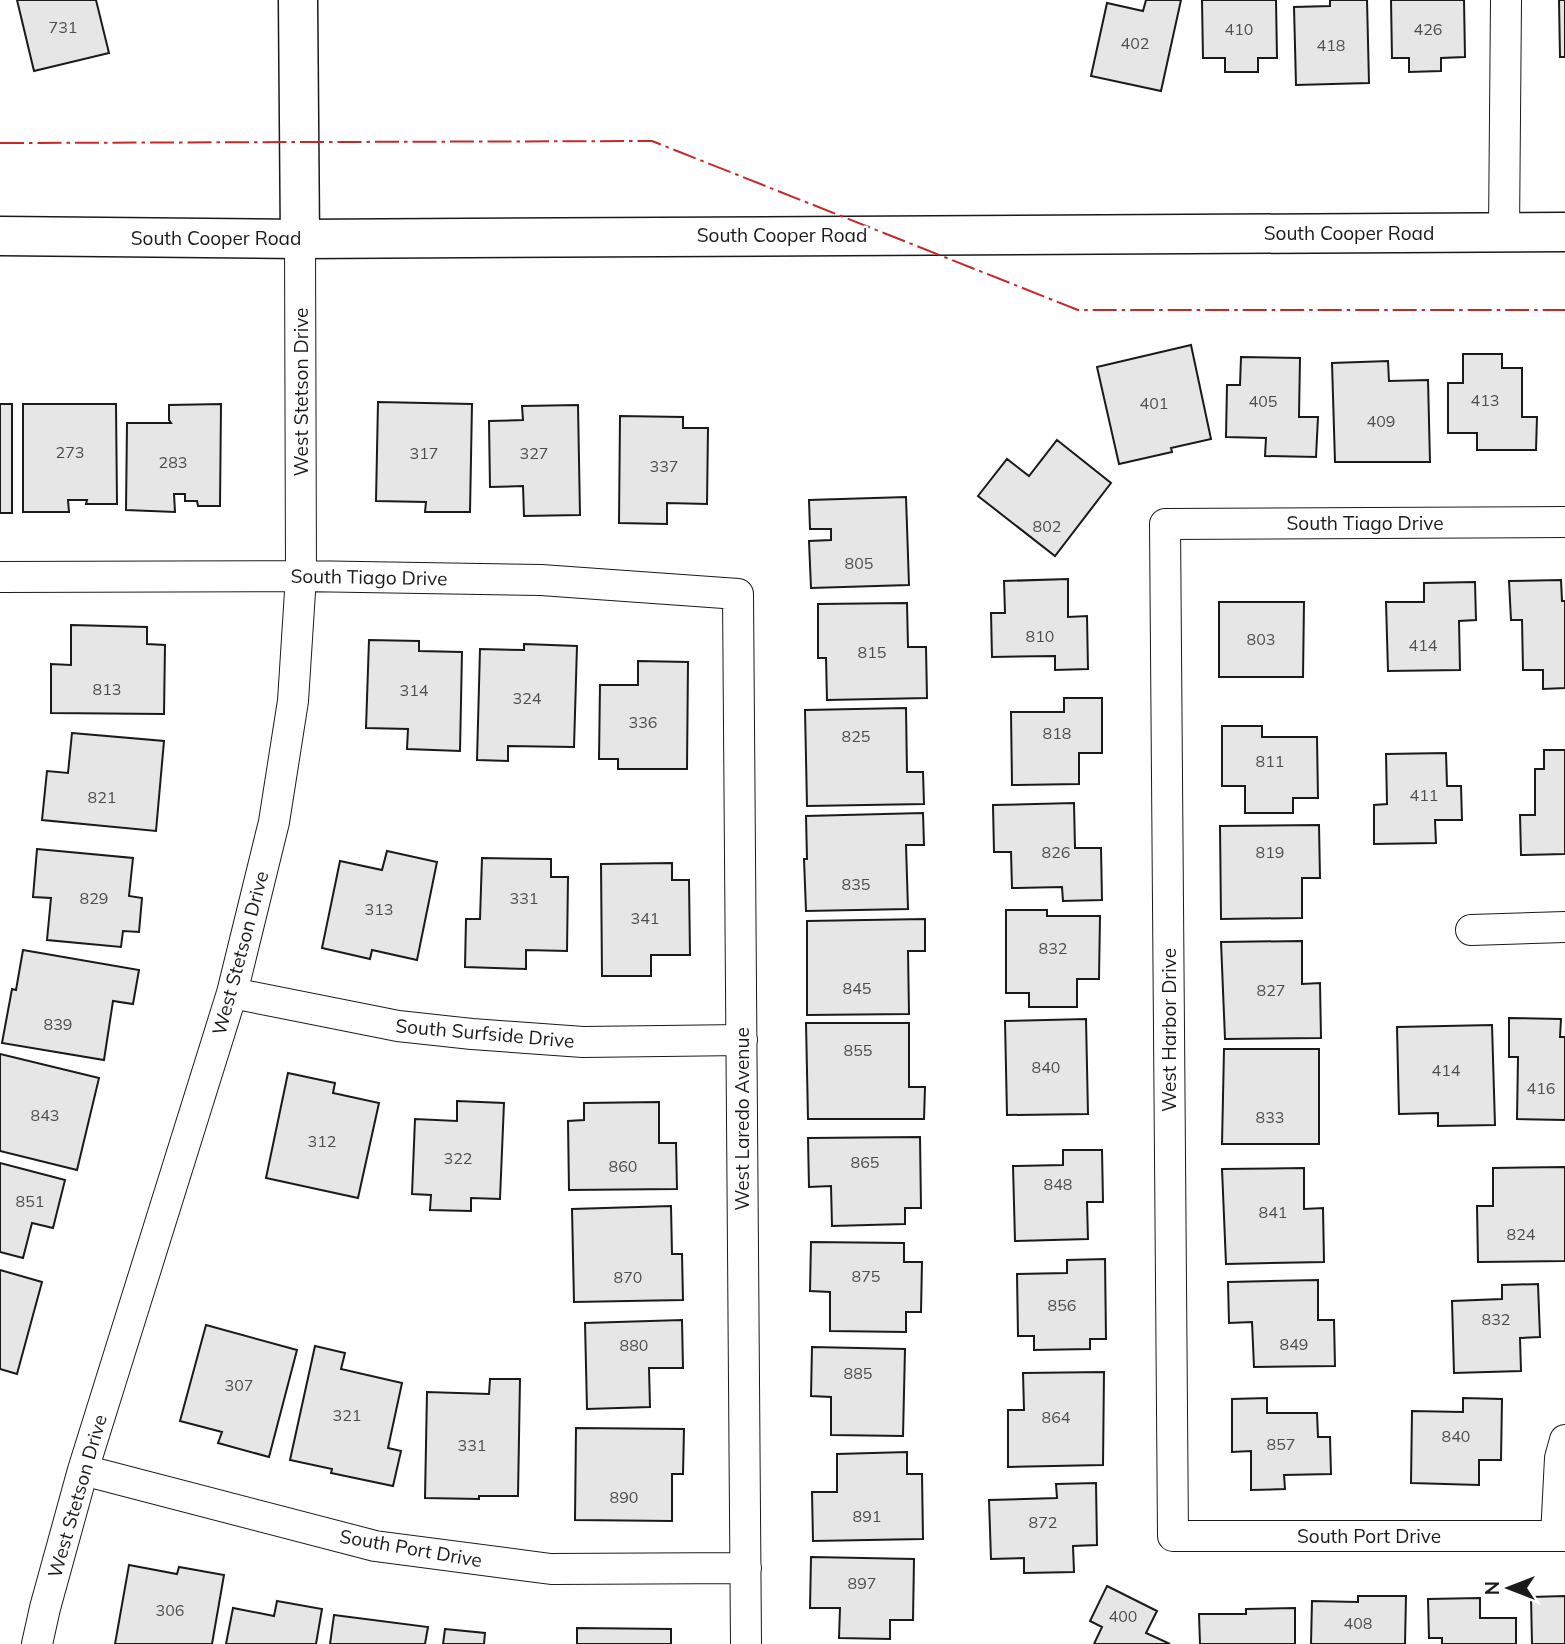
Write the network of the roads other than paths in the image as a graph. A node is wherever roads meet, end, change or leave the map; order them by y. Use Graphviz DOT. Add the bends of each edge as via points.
graph roads {
  1 [pos="298,0"];
  2 [pos="1506,0"];
  3 [pos="1565,232"];
  4 [pos="1504,233"];
  5 [pos="0,236"];
  6 [pos="300,239"];
  7 [pos="1565,522"];
  8 [pos="1165,524"];
  9 [pos="301,576"];
  10 [pos="0,577"];
  11 [pos="738,594"];
  12 [pos="1565,927"];
  13 [pos="1471,930"];
  14 [pos="232,993"];
  15 [pos="742,1040"];
  16 [pos="1565,1440"];
  17 [pos="83,1470"];
  18 [pos="1173,1536"];
  19 [pos="1560,1536"];
  20 [pos="746,1568"];
  21 [pos="37,1644"];
  22 [pos="746,1644"];
  1 -- 6 [label="main road"];
  2 -- 4 [label="street"];
  3 -- 4 [label="main road, South Cooper Road"];
  4 -- 6 [label="main road, South Cooper Road"];
  5 -- 6 [label="main road, South Cooper Road"];
  6 -- 9 [label="street, West Stetson Drive"];
  7 -- 8 [label="street, South Tiago Drive"];
  8 -- 18 [label="street, West Harbor Drive"];
  9 -- 10 [label="street, South Tiago Drive"];
  9 -- 11 [label="street, South Tiago Drive" via="541,580"];
  9 -- 14 [label="street, West Stetson Drive" via="293,701 274,822"];
  11 -- 15 [label="street, West Laredo Avenue"];
  12 -- 13 [label="street"];
  14 -- 15 [label="street, South Surfside Drive" via="398,1026 472,1034 583,1042"];
  14 -- 17 [label="street, West Stetson Drive"];
  15 -- 20 [label="street, West Laredo Avenue"];
  16 -- 19 [label="street" via="1560,1458"];
  17 -- 20 [label="street, South Port Drive" via="375,1546 551,1569"];
  17 -- 21 [label="street, West Stetson Drive"];
  18 -- 19 [label="street, South Port Drive"];
  20 -- 22 [label="street, West Laredo Avenue"];
}
